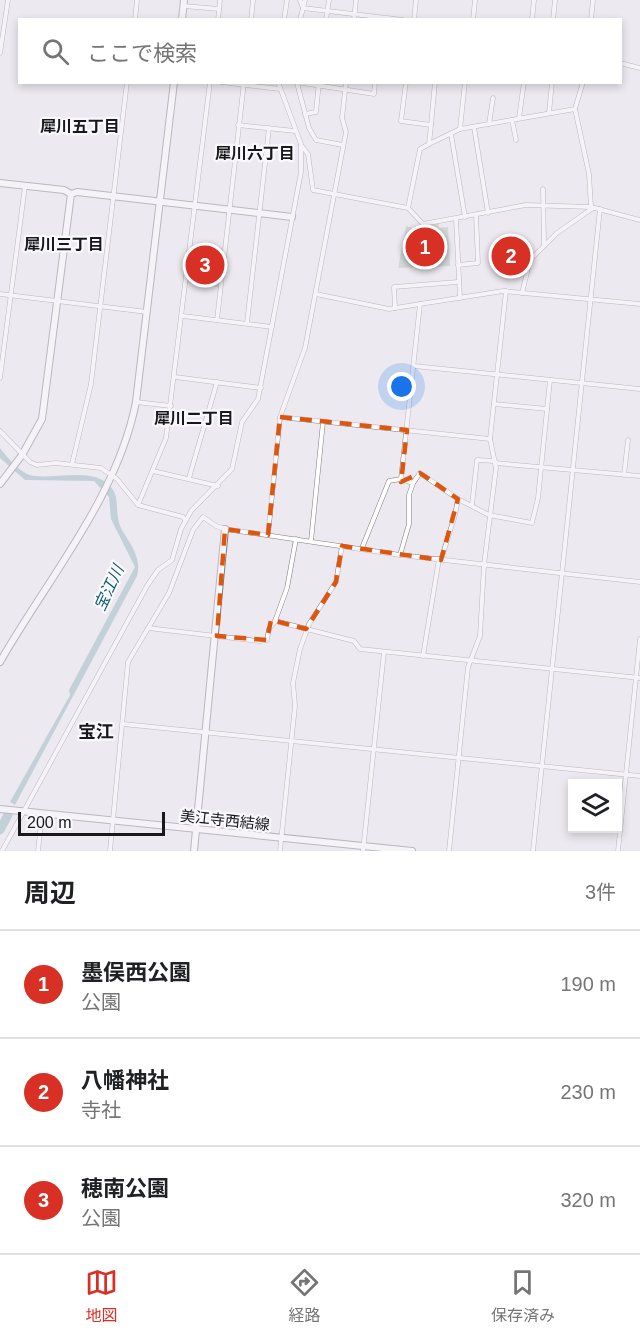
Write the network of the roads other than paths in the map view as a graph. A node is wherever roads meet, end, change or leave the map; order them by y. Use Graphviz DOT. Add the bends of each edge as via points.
graph roads {
  1 [pos="8,0"];
  2 [pos="137,0"];
  3 [pos="220,0"];
  4 [pos="254,0"];
  5 [pos="287,0"];
  6 [pos="300,0"];
  7 [pos="304,0"];
  8 [pos="329,0"];
  9 [pos="356,0"];
  10 [pos="416,0"];
  11 [pos="475,0"];
  12 [pos="534,0"];
  13 [pos="555,0"];
  14 [pos="593,0"];
  15 [pos="184,3"];
  16 [pos="303,8"];
  17 [pos="219,9"];
  18 [pos="327,11"];
  19 [pos="354,17"];
  20 [pos="135,18"];
  21 [pos="182,18"];
  22 [pos="218,18"];
  23 [pos="251,18"];
  24 [pos="284,18"];
  25 [pos="300,18"];
  26 [pos="326,18"];
  27 [pos="382,18"];
  28 [pos="414,18"];
  29 [pos="473,18"];
  30 [pos="532,18"];
  31 [pos="553,18"];
  32 [pos="591,18"];
  33 [pos="0,53"];
  34 [pos="622,63"];
  35 [pos="640,68"];
  36 [pos="128,84"];
  37 [pos="174,84"];
  38 [pos="210,84"];
  39 [pos="243,84"];
  40 [pos="279,84"];
  41 [pos="296,84"];
  42 [pos="346,84"];
  43 [pos="375,84"];
  44 [pos="406,84"];
  45 [pos="435,84"];
  46 [pos="465,84"];
  47 [pos="524,84"];
  48 [pos="552,84"];
  49 [pos="582,84"];
  50 [pos="319,85"];
  51 [pos="280,89"];
  52 [pos="345,90"];
  53 [pos="493,98"];
  54 [pos="575,109"];
  55 [pos="549,113"];
  56 [pos="305,114"];
  57 [pos="519,118"];
  58 [pos="512,120"];
  59 [pos="489,124"];
  60 [pos="238,125"];
  61 [pos="431,125"];
  62 [pos="474,127"];
  63 [pos="269,128"];
  64 [pos="460,129"];
  65 [pos="295,131"];
  66 [pos="451,134"];
  67 [pos="516,140"];
  68 [pos="301,144"];
  69 [pos="429,144"];
  70 [pos="344,145"];
  71 [pos="0,183"];
  72 [pos="25,185"];
  73 [pos="543,189"];
  74 [pos="71,194"];
  75 [pos="335,194"];
  76 [pos="114,196"];
  77 [pos="160,202"];
  78 [pos="544,205"];
  79 [pos="195,206"];
  80 [pos="592,207"];
  81 [pos="408,208"];
  82 [pos="600,209"];
  83 [pos="228,210"];
  84 [pos="488,213"];
  85 [pos="260,214"];
  86 [pos="476,215"];
  87 [pos="465,217"];
  88 [pos="292,218"];
  89 [pos="456,219"];
  90 [pos="640,220"];
  91 [pos="544,246"];
  92 [pos="458,265"];
  93 [pos="458,282"];
  94 [pos="506,291"];
  95 [pos="522,292"];
  96 [pos="0,294"];
  97 [pos="315,294"];
  98 [pos="12,296"];
  99 [pos="460,297"];
  100 [pos="591,300"];
  101 [pos="56,301"];
  102 [pos="420,304"];
  103 [pos="640,304"];
  104 [pos="100,306"];
  105 [pos="395,308"];
  106 [pos="147,312"];
  107 [pos="183,316"];
  108 [pos="217,320"];
  109 [pos="247,324"];
  110 [pos="272,327"];
  111 [pos="414,366"];
  112 [pos="497,375"];
  113 [pos="175,377"];
  114 [pos="0,378"];
  115 [pos="549,380"];
  116 [pos="217,382"];
  117 [pos="581,383"];
  118 [pos="261,388"];
  119 [pos="640,389"];
  120 [pos="136,402"];
  121 [pos="494,404"];
  122 [pos="171,406"];
  123 [pos="547,409"];
  124 [pos="280,417"];
  125 [pos="323,422"];
  126 [pos="407,430"];
  127 [pos="0,432"];
  128 [pos="490,439"];
  129 [pos="628,440"];
  130 [pos="21,456"];
  131 [pos="495,462"];
  132 [pos="72,464"];
  133 [pos="542,466"];
  134 [pos="573,469"];
  135 [pos="153,471"];
  136 [pos="624,475"];
  137 [pos="640,476"];
  138 [pos="111,477"];
  139 [pos="189,478"];
  140 [pos="401,479"];
  141 [pos="412,483"];
  142 [pos="0,484"];
  143 [pos="218,486"];
  144 [pos="458,499"];
  145 [pos="138,505"];
  146 [pos="472,505"];
  147 [pos="489,515"];
  148 [pos="185,520"];
  149 [pos="225,529"];
  150 [pos="268,535"];
  151 [pos="296,539"];
  152 [pos="311,541"];
  153 [pos="342,546"];
  154 [pos="362,548"];
  155 [pos="400,555"];
  156 [pos="440,559"];
  157 [pos="484,565"];
  158 [pos="562,573"];
  159 [pos="640,582"];
  160 [pos="275,621"];
  161 [pos="148,628"];
  162 [pos="306,629"];
  163 [pos="217,636"];
  164 [pos="640,639"];
  165 [pos="384,652"];
  166 [pos="423,656"];
  167 [pos="469,661"];
  168 [pos="0,662"];
  169 [pos="553,669"];
  170 [pos="638,677"];
  171 [pos="123,724"];
  172 [pos="207,732"];
  173 [pos="291,740"];
  174 [pos="374,749"];
  175 [pos="458,758"];
  176 [pos="542,766"];
  177 [pos="626,775"];
  178 [pos="640,776"];
  179 [pos="0,809"];
  180 [pos="23,812"];
  181 [pos="42,814"];
  182 [pos="113,821"];
  183 [pos="196,829"];
  184 [pos="281,838"];
  185 [pos="364,849"];
  186 [pos="3,851"];
  187 [pos="38,851"];
  188 [pos="110,851"];
  189 [pos="194,851"];
  190 [pos="280,851"];
  191 [pos="412,851"];
  192 [pos="449,851"];
  193 [pos="533,851"];
  194 [pos="618,851"];
  1 -- 33 [label="street"];
  2 -- 20 [label="street"];
  3 -- 17 [label="street"];
  4 -- 23 [label="street"];
  5 -- 24 [label="street"];
  6 -- 16 [label="street"];
  7 -- 16 [label="street"];
  8 -- 18 [label="street"];
  9 -- 19 [label="street"];
  10 -- 28 [label="street"];
  11 -- 29 [label="street"];
  12 -- 30 [label="street"];
  13 -- 31 [label="street"];
  14 -- 32 [label="street"];
  15 -- 17 [label="street"];
  15 -- 21 [label="street"];
  16 -- 18 [label="street"];
  16 -- 25 [label="street"];
  17 -- 22 [label="street"];
  18 -- 19 [label="street"];
  18 -- 26 [label="street"];
  19 -- 27 [label="street"];
  34 -- 35 [label="street"];
  36 -- 76 [label="street"];
  37 -- 77 [label="street"];
  38 -- 79 [label="street"];
  39 -- 51 [label="street"];
  39 -- 60 [label="street"];
  40 -- 51 [label="street"];
  41 -- 56 [label="street"];
  42 -- 52 [label="street"];
  43 -- 52 [label="street" via="374,94"];
  44 -- 61 [label="street" via="401,121"];
  45 -- 61 [label="street"];
  46 -- 64 [label="street"];
  47 -- 57 [label="street"];
  48 -- 55 [label="street"];
  49 -- 54 [label="street"];
  50 -- 52 [label="street"];
  50 -- 56 [label="street" via="316,112"];
  51 -- 65 [label="street"];
  52 -- 70 [label="street"];
  53 -- 59 [label="street"];
  54 -- 55 [label="street"];
  54 -- 80 [label="street"];
  55 -- 57 [label="street"];
  56 -- 70 [label="street" via="316,140"];
  57 -- 58 [label="street"];
  58 -- 59 [label="street"];
  58 -- 67 [label="street"];
  59 -- 62 [label="street"];
  60 -- 63 [label="street"];
  60 -- 83 [label="street"];
  61 -- 69 [label="street"];
  62 -- 64 [label="street"];
  62 -- 84 [label="street"];
  63 -- 65 [label="street"];
  63 -- 85 [label="street"];
  64 -- 66 [label="street"];
  65 -- 68 [label="street"];
  66 -- 69 [label="street"];
  66 -- 87 [label="street"];
  68 -- 75 [label="street" via="308,154 311,188"];
  68 -- 88 [label="street" via="301,172"];
  69 -- 81 [label="street" via="420,149"];
  70 -- 75 [label="street"];
  71 -- 72 [label="street"];
  72 -- 74 [label="street"];
  72 -- 98 [label="street"];
  73 -- 78 [label="street"];
  74 -- 76 [label="street"];
  74 -- 101 [label="street"];
  75 -- 81 [label="street"];
  75 -- 97 [label="street"];
  76 -- 77 [label="street"];
  76 -- 104 [label="street"];
  77 -- 79 [label="street"];
  77 -- 106 [label="street"];
  78 -- 80 [label="street"];
  78 -- 84 [label="street"];
  78 -- 91 [label="street"];
  79 -- 83 [label="street"];
  79 -- 107 [label="street"];
  80 -- 82 [label="street"];
  80 -- 91 [label="street"];
  81 -- 89 [label="street" via="423,224"];
  82 -- 90 [label="street"];
  82 -- 100 [label="street"];
  83 -- 85 [label="street"];
  83 -- 108 [label="street"];
  84 -- 86 [label="street"];
  85 -- 88 [label="street"];
  85 -- 109 [label="street"];
  86 -- 87 [label="street"];
  86 -- 92 [label="street" via="478,263"];
  87 -- 89 [label="street"];
  88 -- 110 [label="street"];
  89 -- 92 [label="street"];
  91 -- 95 [label="street" via="530,260"];
  92 -- 93 [label="street"];
  93 -- 99 [label="street"];
  93 -- 105 [label="street" via="394,288"];
  94 -- 95 [label="street"];
  94 -- 99 [label="street"];
  94 -- 112 [label="street"];
  95 -- 100 [label="street"];
  96 -- 98 [label="street"];
  97 -- 105 [label="street"];
  97 -- 124 [label="street" via="305,348"];
  98 -- 101 [label="street"];
  98 -- 114 [label="street"];
  99 -- 102 [label="street"];
  100 -- 103 [label="street"];
  100 -- 117 [label="street"];
  101 -- 104 [label="street"];
  101 -- 130 [label="street" via="42,419"];
  102 -- 105 [label="street"];
  102 -- 111 [label="street"];
  104 -- 106 [label="street"];
  104 -- 132 [label="street" via="91,384"];
  106 -- 120 [label="street"];
  107 -- 108 [label="street"];
  107 -- 113 [label="street"];
  108 -- 109 [label="street"];
  109 -- 110 [label="street"];
  110 -- 118 [label="street"];
  111 -- 112 [label="street"];
  111 -- 126 [label="street"];
  112 -- 115 [label="street"];
  112 -- 121 [label="street"];
  113 -- 116 [label="street"];
  113 -- 122 [label="street"];
  115 -- 117 [label="street"];
  115 -- 123 [label="street"];
  116 -- 118 [label="street"];
  116 -- 139 [label="street"];
  117 -- 119 [label="street"];
  117 -- 134 [label="street"];
  118 -- 143 [label="street" via="242,422 232,469"];
  120 -- 122 [label="street"];
  120 -- 138 [label="street" via="128,438"];
  121 -- 123 [label="street"];
  121 -- 128 [label="street"];
  122 -- 135 [label="street" via="166,438"];
  123 -- 133 [label="street"];
  124 -- 125 [label="street"];
  124 -- 150 [label="street"];
  125 -- 126 [label="street"];
  125 -- 152 [label="street"];
  126 -- 128 [label="street"];
  126 -- 140 [label="street"];
  127 -- 130 [label="street"];
  128 -- 131 [label="street"];
  129 -- 136 [label="street"];
  130 -- 132 [label="street" via="37,465"];
  130 -- 142 [label="street"];
  131 -- 133 [label="street"];
  131 -- 146 [label="street" via="477,460"];
  131 -- 147 [label="street"];
  132 -- 138 [label="street" via="90,465"];
  133 -- 134 [label="street"];
  133 -- 147 [label="street" via="532,523"];
  134 -- 136 [label="street"];
  134 -- 158 [label="street"];
  135 -- 139 [label="street"];
  135 -- 145 [label="street"];
  136 -- 137 [label="street"];
  138 -- 145 [label="street"];
  138 -- 168 [label="street"];
  139 -- 143 [label="street"];
  140 -- 141 [label="street"];
  140 -- 154 [label="street" via="389,481"];
  141 -- 144 [label="street" via="420,473"];
  141 -- 155 [label="street" via="409,524"];
  143 -- 148 [label="street"];
  144 -- 146 [label="street"];
  144 -- 156 [label="street"];
  145 -- 148 [label="street"];
  146 -- 147 [label="street"];
  147 -- 157 [label="street"];
  148 -- 180 [label="street" via="172,560 158,570 147,586"];
  149 -- 150 [label="street"];
  149 -- 161 [label="street" via="203,517 197,523 169,593"];
  149 -- 163 [label="street"];
  150 -- 151 [label="street"];
  151 -- 152 [label="street"];
  151 -- 160 [label="street" via="287,588"];
  152 -- 153 [label="street"];
  153 -- 154 [label="street"];
  153 -- 162 [label="street" via="336,582"];
  154 -- 155 [label="street"];
  155 -- 156 [label="street"];
  156 -- 157 [label="street"];
  156 -- 166 [label="street"];
  157 -- 158 [label="street"];
  157 -- 167 [label="street" via="480,636"];
  158 -- 159 [label="street"];
  158 -- 169 [label="street"];
  160 -- 162 [label="street"];
  160 -- 163 [label="street" via="267,640"];
  161 -- 163 [label="street"];
  161 -- 171 [label="street" via="128,662"];
  162 -- 165 [label="street" via="354,641 360,649"];
  162 -- 173 [label="street" via="293,683"];
  163 -- 172 [label="street"];
  164 -- 170 [label="street"];
  165 -- 166 [label="street"];
  165 -- 174 [label="street"];
  166 -- 167 [label="street"];
  167 -- 169 [label="street"];
  167 -- 175 [label="street"];
  169 -- 170 [label="street"];
  169 -- 176 [label="street"];
  170 -- 177 [label="street"];
  171 -- 172 [label="street"];
  171 -- 182 [label="street"];
  172 -- 173 [label="street"];
  172 -- 183 [label="street"];
  173 -- 174 [label="street"];
  173 -- 184 [label="street"];
  174 -- 175 [label="street"];
  174 -- 185 [label="street"];
  175 -- 176 [label="street"];
  175 -- 192 [label="street"];
  176 -- 177 [label="street"];
  176 -- 193 [label="street"];
  177 -- 178 [label="street"];
  177 -- 194 [label="street"];
  179 -- 180 [label="street, 美江寺西結線"];
  180 -- 181 [label="street, 美江寺西結線"];
  180 -- 186 [label="street"];
  181 -- 182 [label="street, 美江寺西結線"];
  181 -- 187 [label="street"];
  182 -- 183 [label="street, 美江寺西結線"];
  182 -- 188 [label="street"];
  183 -- 184 [label="street, 美江寺西結線"];
  183 -- 189 [label="street"];
  184 -- 185 [label="street, 美江寺西結線"];
  184 -- 190 [label="street"];
  185 -- 191 [label="street, 美江寺西結線"];
}
